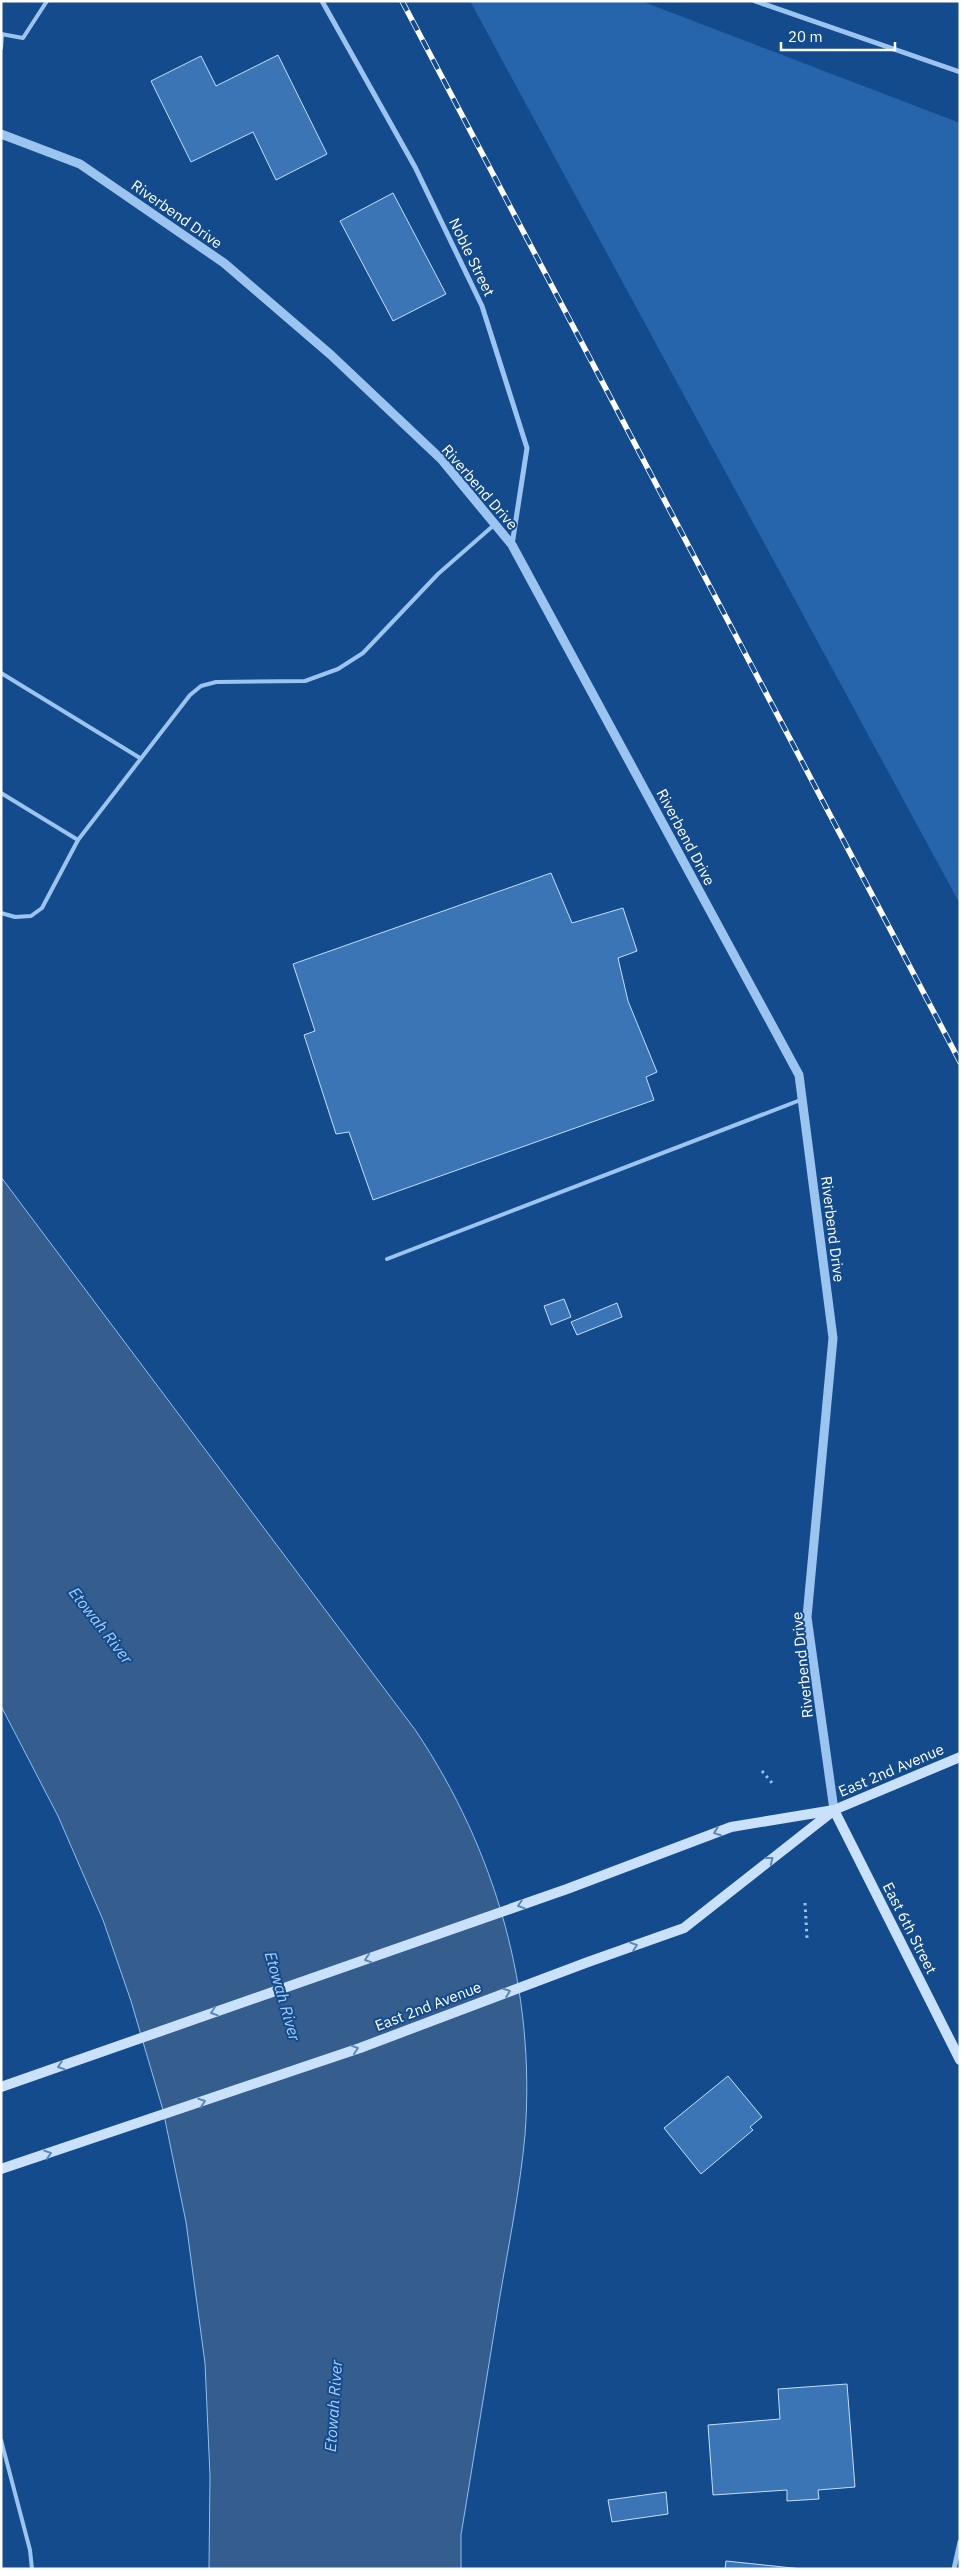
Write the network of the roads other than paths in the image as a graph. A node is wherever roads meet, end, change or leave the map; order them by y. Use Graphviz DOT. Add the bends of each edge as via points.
graph roads {
  1 [pos="47,1"];
  2 [pos="322,1"];
  3 [pos="755,1"];
  4 [pos="2,34"];
  5 [pos="1,48"];
  6 [pos="960,72"];
  7 [pos="1,134"];
  8 [pos="496,524"];
  9 [pos="512,545"];
  10 [pos="1,673"];
  11 [pos="140,758"];
  12 [pos="1,793"];
  13 [pos="78,840"];
  14 [pos="1,913"];
  15 [pos="802,1098"];
  16 [pos="387,1259"];
  17 [pos="960,1757"];
  18 [pos="834,1810"];
  19 [pos="960,2060"];
  20 [pos="1,2087"];
  21 [pos="1,2169"];
  22 [pos="1,2440"];
  23 [pos="960,2542"];
  24 [pos="32,2569"];
  25 [pos="954,2569"];
  1 -- 4 [label="lane" via="23,38"];
  2 -- 9 [label="street, Noble Street" via="415,167 482,306 527,448"];
  3 -- 6 [label="street"];
  4 -- 5 [label="lane"];
  7 -- 8 [label="street, Riverbend Drive" via="80,164 224,263 331,356 441,459"];
  8 -- 9 [label="street, Riverbend Drive"];
  8 -- 11 [label="lane" via="438,574 363,653 338,670 306,681 216,682 202,686 190,695"];
  9 -- 15 [label="street, Riverbend Drive" via="799,1075"];
  10 -- 11 [label="lane"];
  11 -- 13 [label="lane"];
  12 -- 13 [label="lane"];
  13 -- 14 [label="lane" via="42,908 31,916 15,917"];
  15 -- 16 [label="lane"];
  15 -- 18 [label="street, Riverbend Drive" via="833,1338 807,1617"];
  17 -- 18 [label="main road, East 2nd Avenue"];
  18 -- 19 [label="main road, East 6th Street"];
  18 -- 20 [label="main road, East 2nd Avenue, one-way" via="731,1827 567,1889"];
  21 -- 18 [label="main road, East 2nd Avenue, one-way" via="360,2048 684,1928"];
  22 -- 24 [label="lane"];
  23 -- 25 [label="street"];
}
